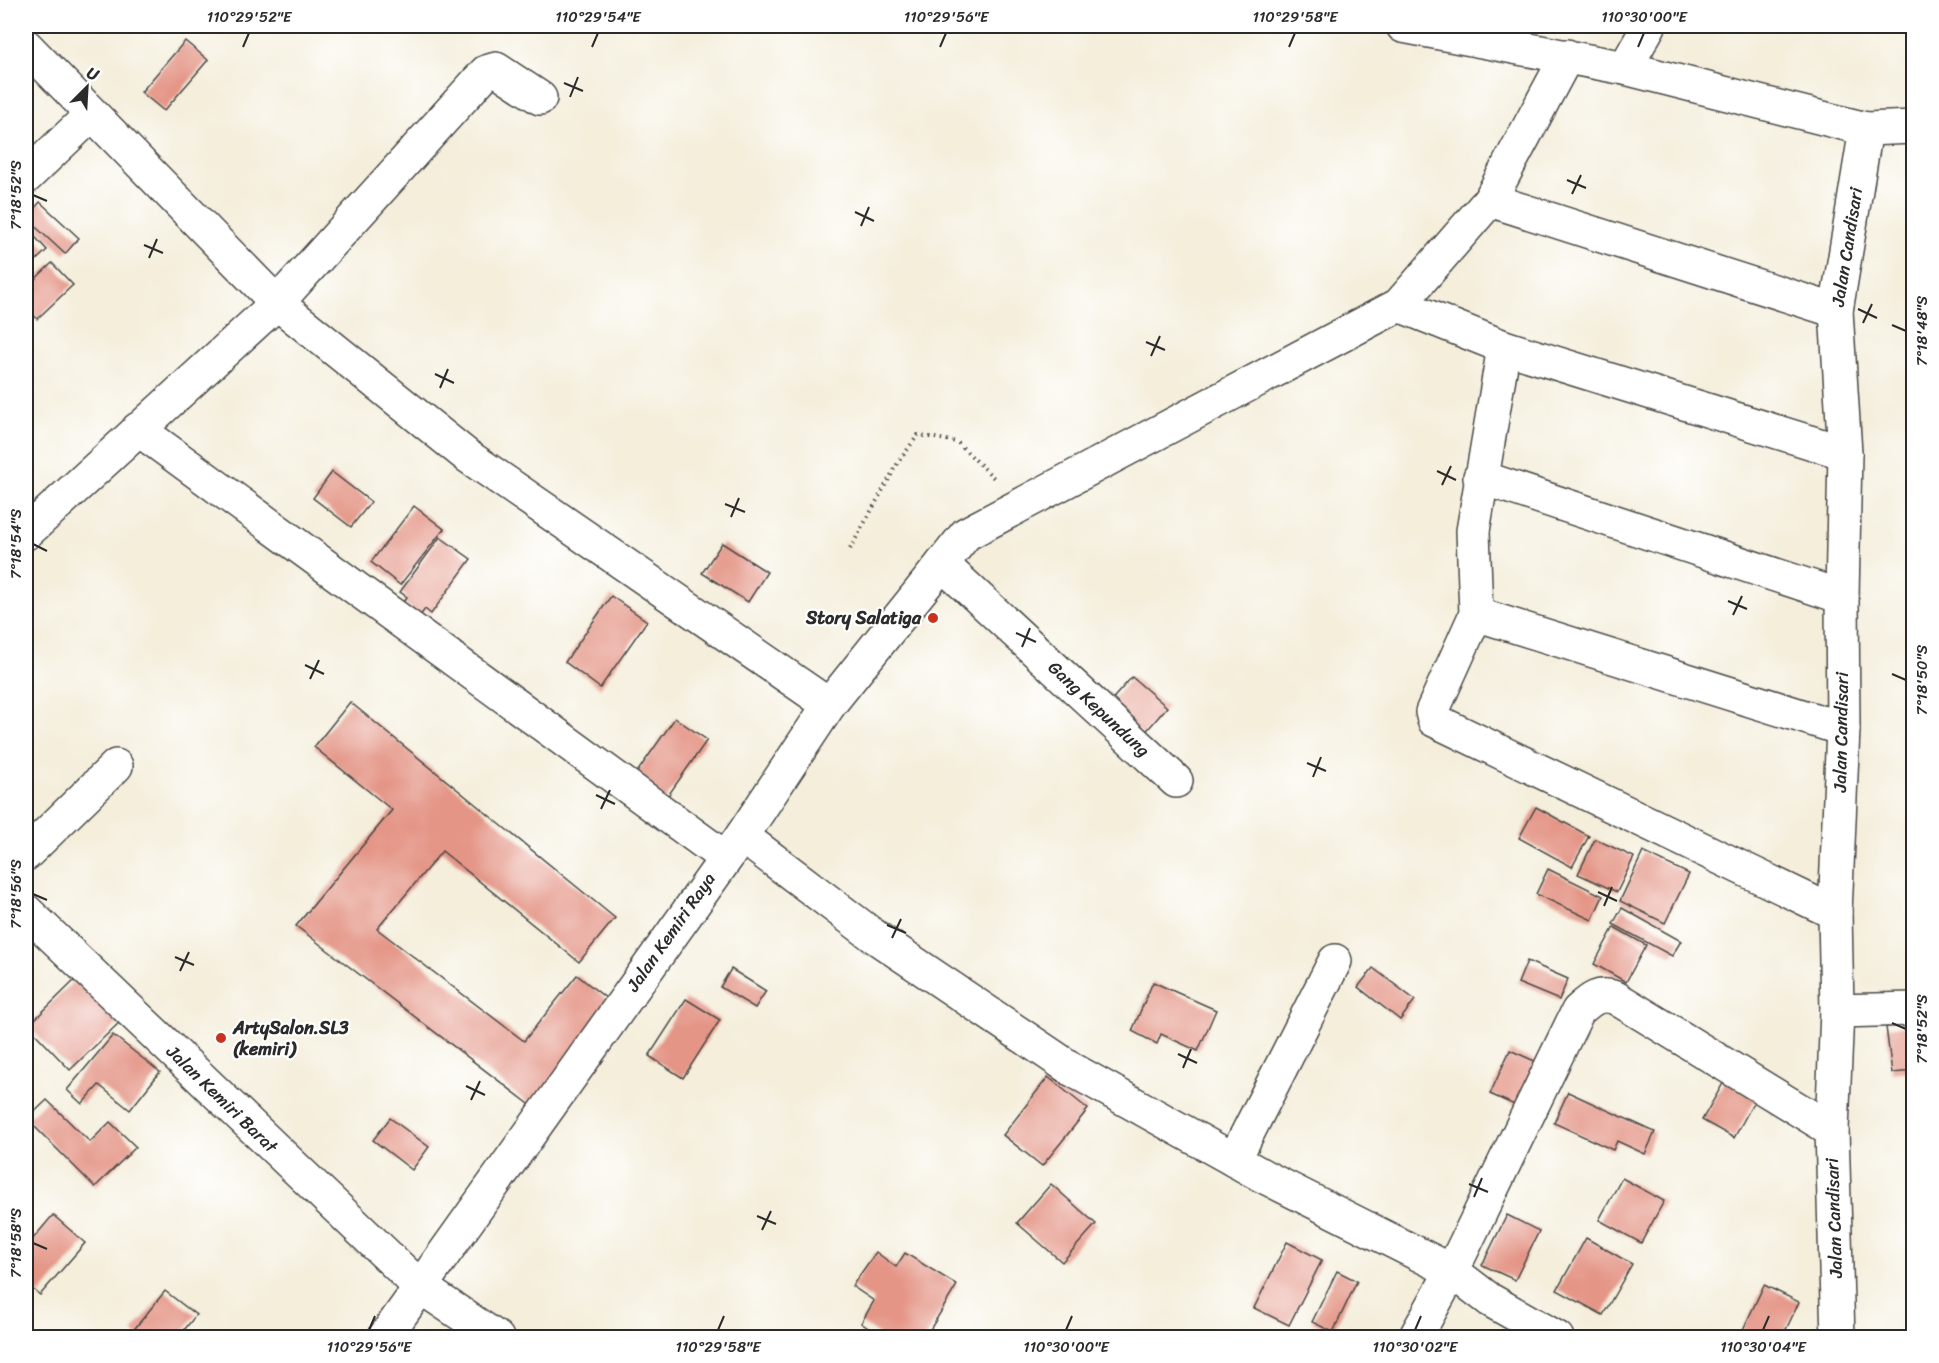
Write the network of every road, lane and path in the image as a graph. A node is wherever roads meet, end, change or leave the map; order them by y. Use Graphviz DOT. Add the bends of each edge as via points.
graph roads {
  1 [pos="1403,26"];
  2 [pos="1649,26"];
  3 [pos="26,46"];
  4 [pos="1568,56"];
  5 [pos="1625,68"];
  6 [pos="540,98"];
  7 [pos="92,114"];
  8 [pos="1914,127"];
  9 [pos="1866,129"];
  10 [pos="26,177"];
  11 [pos="1490,200"];
  12 [pos="277,303"];
  13 [pos="1399,305"];
  14 [pos="1836,312"];
  15 [pos="1504,347"];
  16 [pos="138,429"];
  17 [pos="1845,453"];
  18 [pos="1480,477"];
  19 [pos="1020,504"];
  20 [pos="26,533"];
  21 [pos="850,549"];
  22 [pos="942,564"];
  23 [pos="1842,597"];
  24 [pos="1476,614"];
  25 [pos="829,705"];
  26 [pos="1843,729"];
  27 [pos="117,766"];
  28 [pos="1176,781"];
  29 [pos="733,847"];
  30 [pos="26,854"];
  31 [pos="26,911"];
  32 [pos="1835,913"];
  33 [pos="1335,961"];
  34 [pos="1914,1009"];
  35 [pos="1837,1011"];
  36 [pos="1832,1130"];
  37 [pos="1234,1160"];
  38 [pos="1452,1271"];
  39 [pos="419,1286"];
  40 [pos="384,1338"];
  41 [pos="497,1338"];
  42 [pos="1415,1338"];
  43 [pos="1557,1338"];
  44 [pos="1838,1338"];
  1 -- 4 [label="street"];
  2 -- 5 [label="street"];
  3 -- 7 [label="street"];
  4 -- 5 [label="street"];
  4 -- 11 [label="street"];
  5 -- 9 [label="street"];
  6 -- 12 [label="street" via="496,69 486,72"];
  7 -- 10 [label="street"];
  7 -- 12 [label="street"];
  8 -- 9 [label="street"];
  9 -- 14 [label="street, Jalan Candisari"];
  11 -- 13 [label="street"];
  11 -- 14 [label="street"];
  12 -- 16 [label="street"];
  12 -- 25 [label="street" via="466,455"];
  13 -- 15 [label="street"];
  13 -- 19 [label="street"];
  14 -- 17 [label="street, Jalan Candisari"];
  15 -- 17 [label="street"];
  15 -- 18 [label="street"];
  16 -- 20 [label="street"];
  16 -- 29 [label="street"];
  17 -- 23 [label="street, Jalan Candisari"];
  18 -- 23 [label="street"];
  18 -- 24 [label="street" via="1473,531"];
  19 -- 21 [label="path" via="957,442 918,435"];
  19 -- 22 [label="street, Jalan Kemiri Raya" via="966,534"];
  22 -- 25 [label="street, Jalan Kemiri Raya"];
  22 -- 28 [label="street, Gang Kepundung"];
  23 -- 26 [label="street, Jalan Candisari"];
  24 -- 26 [label="street"];
  24 -- 32 [label="street" via="1432,712 1434,720"];
  25 -- 29 [label="street, Jalan Kemiri Raya"];
  26 -- 32 [label="street, Jalan Candisari"];
  27 -- 30 [label="street"];
  29 -- 37 [label="street" via="1073,1070"];
  29 -- 39 [label="street, Jalan Kemiri Raya"];
  31 -- 39 [label="street, Jalan Kemiri Barat"];
  32 -- 35 [label="street, Jalan Candisari"];
  33 -- 37 [label="street"];
  34 -- 35 [label="street"];
  35 -- 36 [label="street, Jalan Candisari"];
  36 -- 38 [label="street" via="1616,998 1605,994 1591,998 1578,1011"];
  36 -- 44 [label="street, Jalan Candisari"];
  37 -- 38 [label="street"];
  38 -- 42 [label="street"];
  38 -- 43 [label="street" via="1490,1300"];
  39 -- 40 [label="street, Jalan Kemiri Raya"];
  39 -- 41 [label="street, Jalan Kemiri Barat"];
}
